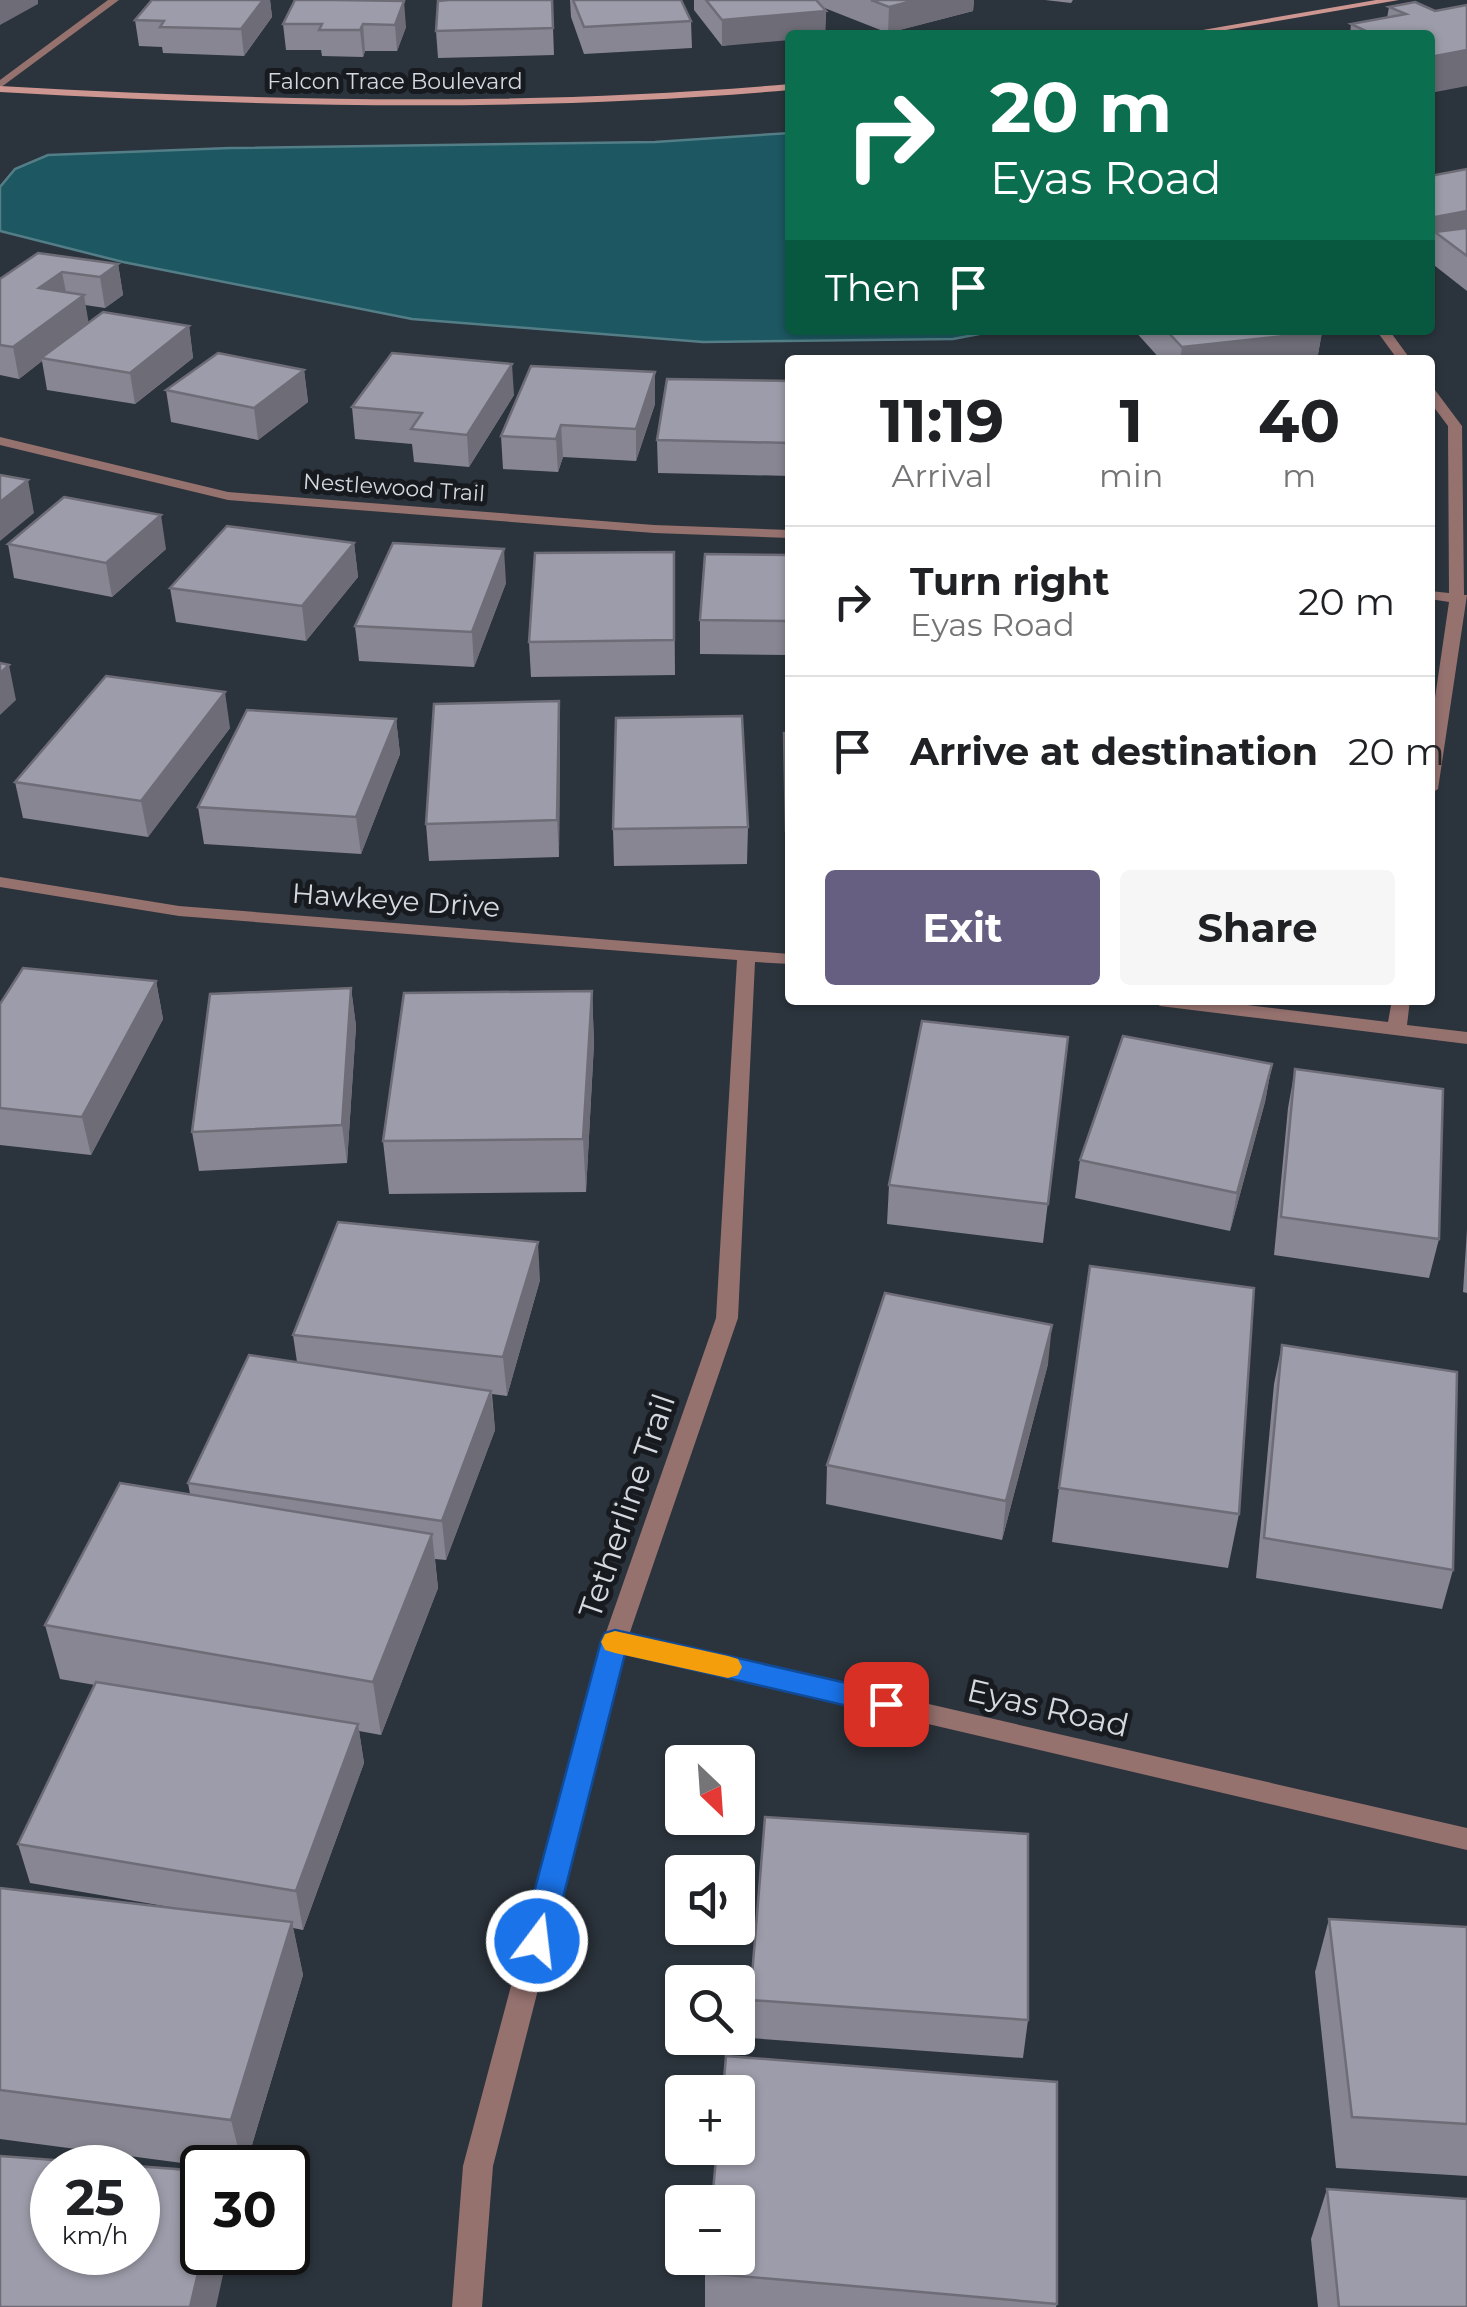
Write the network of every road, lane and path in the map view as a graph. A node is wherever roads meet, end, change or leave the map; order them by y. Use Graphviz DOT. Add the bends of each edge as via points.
graph roads {
  1 [pos="114,0"];
  2 [pos="1394,0"];
  3 [pos="1210,30"];
  4 [pos="0,87"];
  5 [pos="785,87"];
  6 [pos="1386,335"];
  7 [pos="1401,355"];
  8 [pos="1435,400"];
  9 [pos="0,441"];
  10 [pos="785,534"];
  11 [pos="1435,596"];
  12 [pos="1462,599"];
  13 [pos="1435,759"];
  14 [pos="0,882"];
  15 [pos="746,954"];
  16 [pos="785,958"];
  17 [pos="1206,1005"];
  18 [pos="1399,1005"];
  19 [pos="1397,1026"];
  20 [pos="1467,1038"];
  21 [pos="615,1641"];
  22 [pos="1467,1839"];
  23 [pos="467,2307"];
  1 -- 4 [label="street"];
  2 -- 3 [label="street"];
  4 -- 5 [label="street, Falcon Trace Boulevard" via="190,101 443,104"];
  6 -- 7 [label="street"];
  8 -- 12 [label="street" via="1454,426"];
  9 -- 10 [label="street, Nestlewood Trail" via="228,496 654,530"];
  11 -- 12 [label="street"];
  12 -- 13 [label="street"];
  14 -- 15 [label="street, Hawkeye Drive" via="179,911"];
  15 -- 16 [label="street, Hawkeye Drive"];
  15 -- 21 [label="street, Tetherline Trail" via="727,1318"];
  17 -- 19 [label="street"];
  18 -- 19 [label="street"];
  19 -- 20 [label="street"];
  21 -- 22 [label="street, Eyas Road"];
  21 -- 23 [label="street, Tetherline Trail" via="478,2166"];
}
